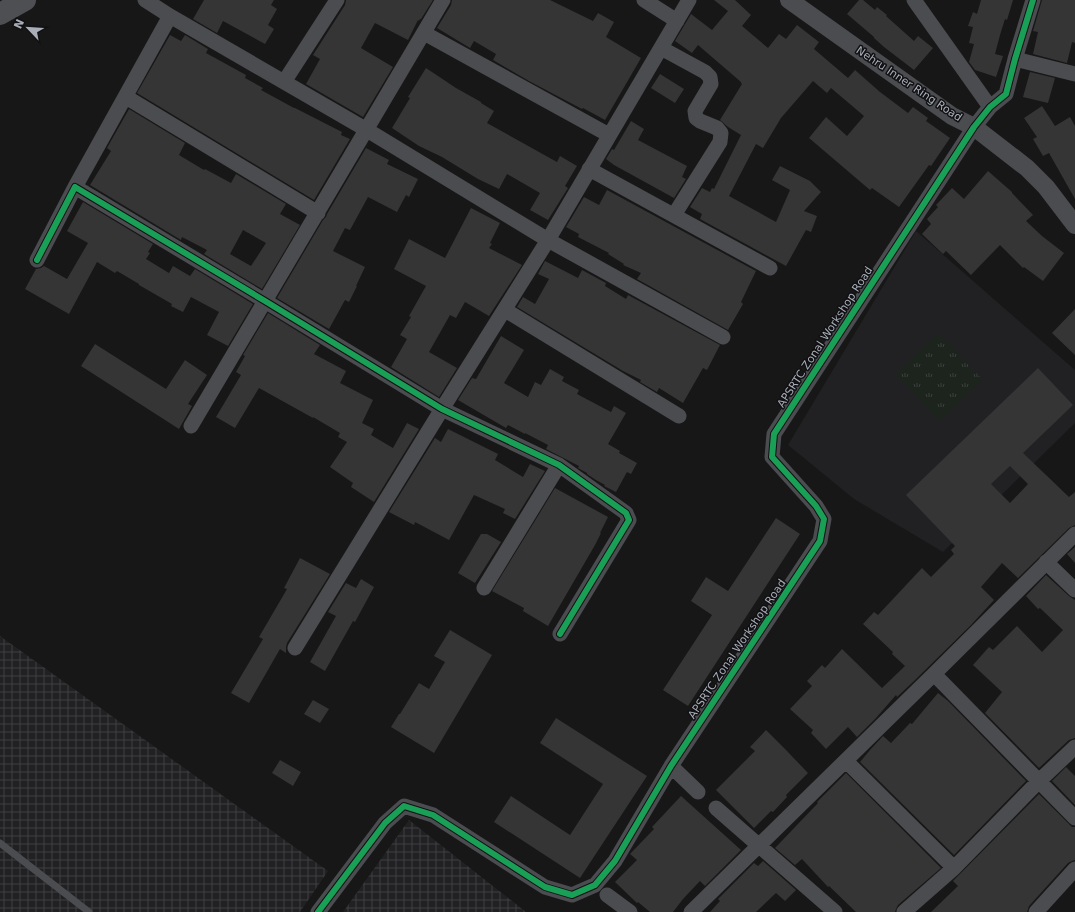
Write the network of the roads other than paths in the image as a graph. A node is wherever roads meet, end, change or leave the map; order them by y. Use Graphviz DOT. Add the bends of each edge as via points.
graph roads {
  1 [pos="25,0"];
  2 [pos="145,0"];
  3 [pos="337,0"];
  4 [pos="444,0"];
  5 [pos="644,0"];
  6 [pos="689,0"];
  7 [pos="789,0"];
  8 [pos="914,0"];
  9 [pos="1033,0"];
  10 [pos="0,14"];
  11 [pos="170,16"];
  12 [pos="677,21"];
  13 [pos="424,33"];
  14 [pos="661,48"];
  15 [pos="1015,59"];
  16 [pos="1075,74"];
  17 [pos="284,82"];
  18 [pos="126,97"];
  19 [pos="990,107"];
  20 [pos="974,127"];
  21 [pos="367,130"];
  22 [pos="609,135"];
  23 [pos="589,169"];
  24 [pos="75,187"];
  25 [pos="318,213"];
  26 [pos="674,215"];
  27 [pos="1075,225"];
  28 [pos="548,240"];
  29 [pos="37,260"];
  30 [pos="770,268"];
  31 [pos="266,301"];
  32 [pos="505,310"];
  33 [pos="723,337"];
  34 [pos="442,409"];
  35 [pos="679,416"];
  36 [pos="191,426"];
  37 [pos="559,465"];
  38 [pos="1075,534"];
  39 [pos="1046,562"];
  40 [pos="484,588"];
  41 [pos="1075,590"];
  42 [pos="560,634"];
  43 [pos="295,648"];
  44 [pos="934,674"];
  45 [pos="1075,746"];
  46 [pos="846,761"];
  47 [pos="671,766"];
  48 [pos="1039,781"];
  49 [pos="698,792"];
  50 [pos="716,808"];
  51 [pos="1075,818"];
  52 [pos="0,843"];
  53 [pos="759,845"];
  54 [pos="954,868"];
  55 [pos="1075,869"];
  56 [pos="607,895"];
  57 [pos="89,912"];
  58 [pos="318,912"];
  59 [pos="630,912"];
  60 [pos="691,912"];
  61 [pos="836,912"];
  62 [pos="904,912"];
  63 [pos="1036,912"];
  1 -- 10 [label="main road"];
  2 -- 11 [label="street"];
  3 -- 17 [label="street"];
  4 -- 13 [label="street"];
  5 -- 12 [label="street"];
  6 -- 12 [label="street"];
  7 -- 20 [label="street, Nehru Inner Ring Road" via="952,116"];
  8 -- 19 [label="street"];
  9 -- 15 [label="street"];
  11 -- 17 [label="street"];
  11 -- 18 [label="street"];
  12 -- 14 [label="street"];
  13 -- 21 [label="street"];
  13 -- 22 [label="street"];
  14 -- 22 [label="street"];
  14 -- 26 [label="street" via="710,77 711,84 696,111 696,118 717,128 721,133 720,142"];
  15 -- 16 [label="street"];
  15 -- 19 [label="street" via="1006,94"];
  17 -- 21 [label="street"];
  18 -- 24 [label="street"];
  18 -- 25 [label="street"];
  19 -- 20 [label="street"];
  20 -- 27 [label="street, Nehru Inner Ring Road" via="1027,168 1046,187"];
  20 -- 47 [label="street, APSRTC Zonal Workshop Road" via="774,434 772,457 816,506 824,519 820,541"];
  21 -- 25 [label="street"];
  21 -- 28 [label="street"];
  22 -- 23 [label="street"];
  23 -- 26 [label="street"];
  23 -- 28 [label="street"];
  24 -- 29 [label="street"];
  24 -- 31 [label="street"];
  25 -- 31 [label="street"];
  26 -- 30 [label="street"];
  28 -- 32 [label="street"];
  28 -- 33 [label="street"];
  31 -- 34 [label="street"];
  31 -- 36 [label="street"];
  32 -- 34 [label="street"];
  32 -- 35 [label="street"];
  34 -- 37 [label="street"];
  34 -- 43 [label="street"];
  37 -- 40 [label="street"];
  37 -- 42 [label="street" via="626,513 629,520"];
  38 -- 39 [label="street"];
  39 -- 41 [label="street"];
  39 -- 44 [label="street"];
  44 -- 46 [label="street"];
  44 -- 48 [label="street"];
  45 -- 48 [label="street"];
  46 -- 53 [label="street"];
  46 -- 54 [label="street"];
  47 -- 49 [label="street"];
  47 -- 58 [label="street, APSRTC Zonal Workshop Road" via="615,861 595,885 572,895 545,887 433,815 404,806 385,823"];
  48 -- 51 [label="street"];
  48 -- 54 [label="street"];
  50 -- 53 [label="street"];
  52 -- 57 [label="lane"];
  53 -- 60 [label="street"];
  53 -- 61 [label="street"];
  54 -- 62 [label="street"];
  55 -- 63 [label="street"];
  56 -- 59 [label="street"];
}
